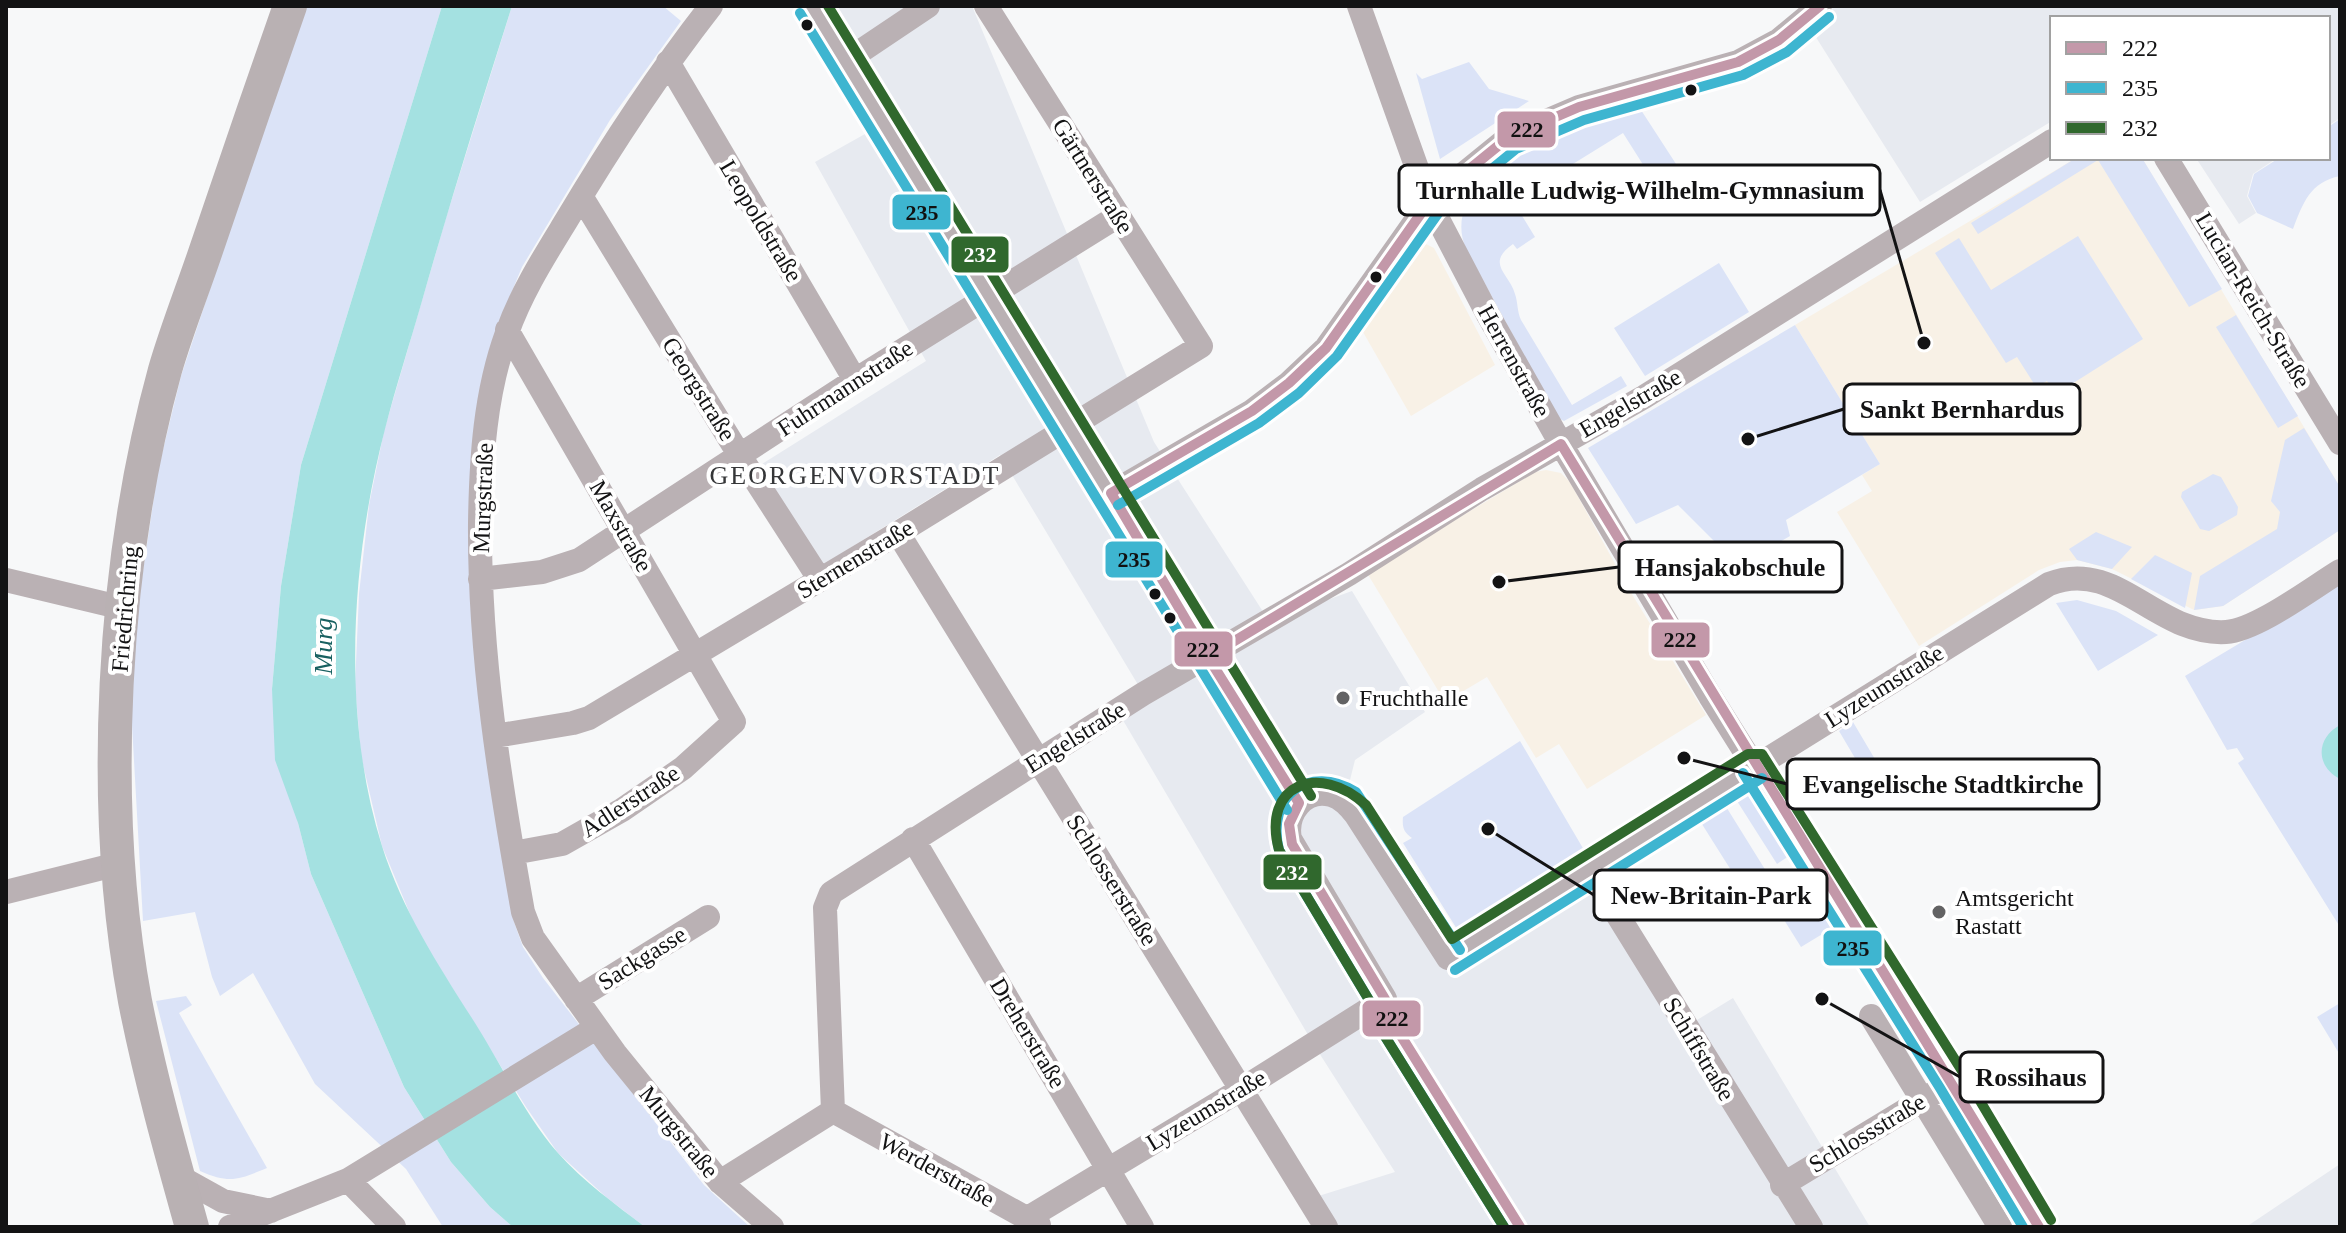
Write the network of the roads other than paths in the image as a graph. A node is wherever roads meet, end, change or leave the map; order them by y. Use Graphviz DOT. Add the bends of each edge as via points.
graph roads {
  1 [pos="290,6"];
  2 [pos="711,6"];
  3 [pos="812,6"];
  4 [pos="928,6"];
  5 [pos="986,6"];
  6 [pos="1359,6"];
  7 [pos="1820,6"];
  8 [pos="846,61"];
  9 [pos="668,62"];
  10 [pos="2050,142"];
  11 [pos="2167,160"];
  12 [pos="581,196"];
  13 [pos="1429,202"];
  14 [pos="1118,216"];
  15 [pos="991,295"];
  16 [pos="507,330"];
  17 [pos="1201,346"];
  18 [pos="855,380"];
  19 [pos="1069,426"];
  20 [pos="2340,443"];
  21 [pos="1561,444"];
  22 [pos="740,456"];
  23 [pos="1111,493"];
  24 [pos="624,530"];
  25 [pos="898,533"];
  26 [pos="2340,571"];
  27 [pos="480,579"];
  28 [pos="6,580"];
  29 [pos="820,580"];
  30 [pos="123,608"];
  31 [pos="695,655"];
  32 [pos="1208,657"];
  33 [pos="734,722"];
  34 [pos="495,736"];
  35 [pos="1038,760"];
  36 [pos="1755,766"];
  37 [pos="1299,803"];
  38 [pos="913,839"];
  39 [pos="513,853"];
  40 [pos="118,864"];
  41 [pos="1589,869"];
  42 [pos="6,892"];
  43 [pos="708,917"];
  44 [pos="576,999"];
  45 [pos="1871,1016"];
  46 [pos="596,1028"];
  47 [pos="1952,1081"];
  48 [pos="1242,1089"];
  49 [pos="1923,1101"];
  50 [pos="833,1111"];
  51 [pos="1107,1168"];
  52 [pos="178,1176"];
  53 [pos="348,1180"];
  54 [pos="720,1182"];
  55 [pos="1782,1185"];
  56 [pos="271,1211"];
  57 [pos="1034,1223"];
  58 [pos="192,1227"];
  59 [pos="230,1227"];
  60 [pos="394,1227"];
  61 [pos="772,1227"];
  62 [pos="1142,1227"];
  63 [pos="1326,1227"];
  64 [pos="1811,1227"];
  65 [pos="2000,1227"];
  66 [pos="2039,1227"];
  1 -- 30 [label="main road, Friedrichring" via="166,369 142,467"];
  2 -- 9 [label="street, Murgstraße"];
  3 -- 8 [label="street"];
  4 -- 8 [label="street"];
  5 -- 14 [label="street, Gärtnerstraße"];
  6 -- 13 [label="street, Herrenstraße"];
  7 -- 13 [label="street" via="1779,40 1738,62 1579,107 1509,137"];
  8 -- 15 [label="street"];
  9 -- 12 [label="street, Murgstraße"];
  9 -- 18 [label="street, Leopoldstraße"];
  10 -- 21 [label="street, Engelstraße"];
  11 -- 20 [label="street, Lucian-Reich-Straße"];
  12 -- 16 [label="street, Murgstraße"];
  12 -- 22 [label="street, Georgstraße"];
  13 -- 21 [label="street, Herrenstraße"];
  13 -- 23 [label="street" via="1326,348 1289,383 1252,411"];
  14 -- 15 [label="street, Fuhrmannstraße"];
  14 -- 17 [label="street, Gärtnerstraße"];
  15 -- 18 [label="street, Fuhrmannstraße"];
  15 -- 19 [label="street"];
  16 -- 24 [label="street, Maxstraße"];
  16 -- 27 [label="street, Murgstraße" via="483,450"];
  17 -- 19 [label="street, Sternenstraße"];
  18 -- 22 [label="street, Fuhrmannstraße"];
  19 -- 23 [label="street"];
  19 -- 25 [label="street, Sternenstraße"];
  21 -- 32 [label="street, Engelstraße"];
  21 -- 36 [label="street, Herrenstraße"];
  22 -- 24 [label="street, Fuhrmannstraße"];
  22 -- 29 [label="street, Georgstraße"];
  23 -- 32 [label="street"];
  24 -- 27 [label="street, Fuhrmannstraße" via="558,568"];
  24 -- 31 [label="street, Maxstraße"];
  25 -- 29 [label="street, Sternenstraße"];
  25 -- 35 [label="street, Schlosserstraße"];
  26 -- 36 [label="street, Lyzeumstraße" via="2260,620 2227,632 2185,626 2091,578 2061,579"];
  27 -- 34 [label="street, Murgstraße"];
  28 -- 30 [label="street"];
  29 -- 31 [label="street, Sternenstraße"];
  30 -- 40 [label="main road, Friedrichring" via="115,736"];
  31 -- 33 [label="street, Maxstraße"];
  31 -- 34 [label="street, Sternenstraße" via="589,718"];
  32 -- 35 [label="street, Engelstraße"];
  32 -- 37 [label="street"];
  33 -- 39 [label="street, Adlerstraße" via="683,768 622,810 562,844"];
  34 -- 39 [label="street, Murgstraße"];
  35 -- 38 [label="street, Engelstraße"];
  35 -- 48 [label="street, Schlosserstraße"];
  36 -- 41 [label="street, Lyzeumstraße"];
  36 -- 47 [label="street, Herrenstraße"];
  37 -- 41 [label="street, Lyzeumstraße" via="1322,794 1347,803 1448,958"];
  37 -- 48 [label="street, Lyzeumstraße" via="1290,818 1290,839 1385,999"];
  38 -- 50 [label="street, Engelstraße" via="837,887 825,908"];
  38 -- 51 [label="street, Dreherstraße"];
  39 -- 44 [label="street, Murgstraße" via="533,938"];
  40 -- 42 [label="street"];
  40 -- 52 [label="main road, Friedrichring" via="135,1000"];
  41 -- 55 [label="street, Schiffstraße"];
  43 -- 44 [label="street, Sackgasse"];
  44 -- 46 [label="street, Murgstraße"];
  45 -- 49 [label="street"];
  46 -- 53 [label="street"];
  46 -- 54 [label="street, Murgstraße"];
  47 -- 49 [label="street, Schlossstraße"];
  47 -- 66 [label="street, Herrenstraße"];
  48 -- 51 [label="street, Lyzeumstraße"];
  48 -- 63 [label="street, Schlosserstraße"];
  49 -- 55 [label="street, Schlossstraße"];
  49 -- 65 [label="street"];
  50 -- 54 [label="street"];
  50 -- 57 [label="street, Werderstraße"];
  51 -- 57 [label="street, Lyzeumstraße"];
  51 -- 62 [label="street, Dreherstraße"];
  52 -- 56 [label="street" via="223,1201"];
  52 -- 58 [label="main road, Friedrichring"];
  53 -- 56 [label="street"];
  53 -- 60 [label="street"];
  54 -- 61 [label="street, Murgstraße"];
  55 -- 64 [label="street, Schiffstraße"];
  56 -- 59 [label="street"];
}
